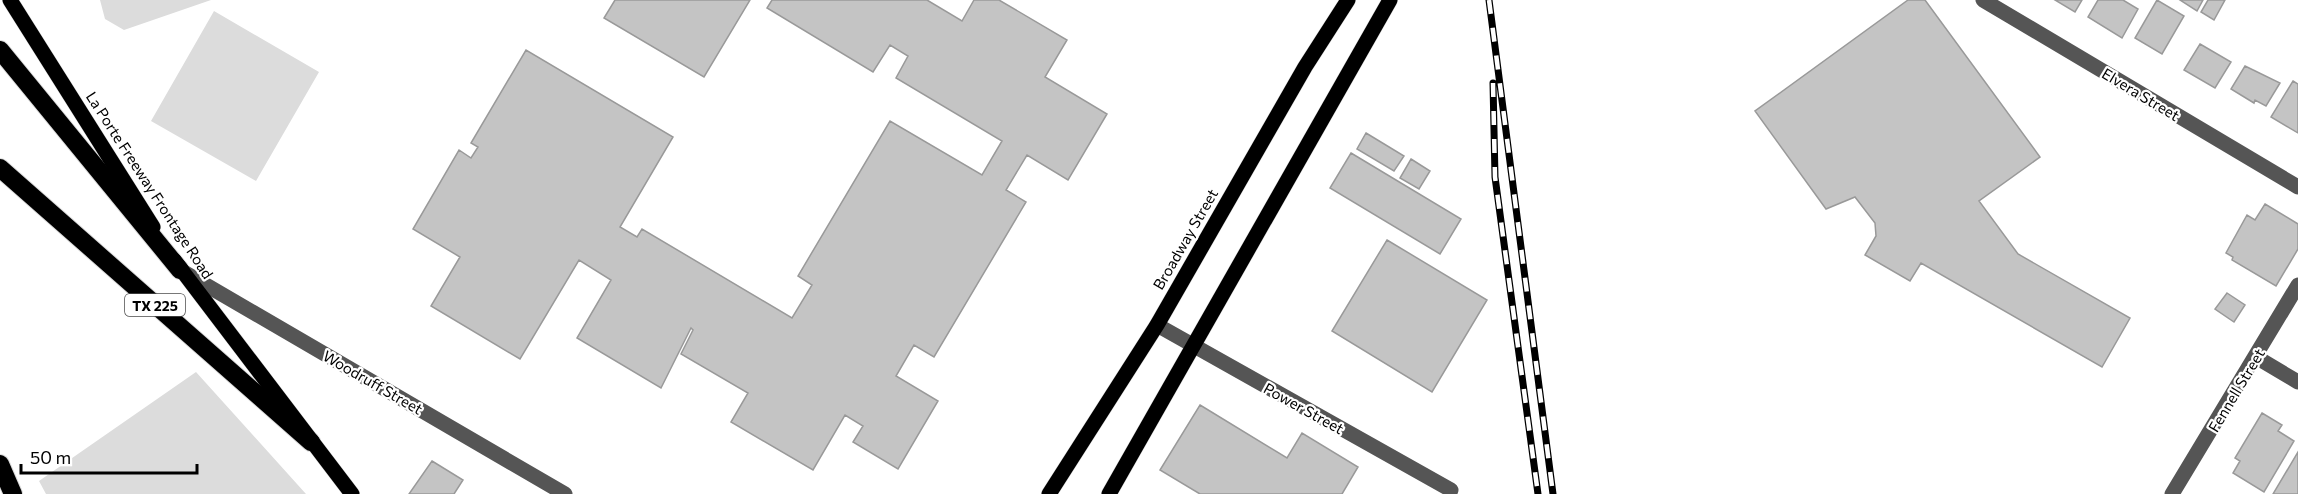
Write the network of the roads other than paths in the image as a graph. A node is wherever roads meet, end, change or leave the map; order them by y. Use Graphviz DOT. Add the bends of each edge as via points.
graph roads {
  1 [pos="10,0"];
  2 [pos="1348,0"];
  3 [pos="1390,0"];
  4 [pos="1983,0"];
  5 [pos="0,50"];
  6 [pos="0,168"];
  7 [pos="2298,187"];
  8 [pos="180,270"];
  9 [pos="2298,285"];
  10 [pos="1157,325"];
  11 [pos="1194,346"];
  12 [pos="2256,357"];
  13 [pos="2298,382"];
  14 [pos="311,442"];
  15 [pos="0,464"];
  16 [pos="1451,490"];
  17 [pos="559,492"];
  18 [pos="13,494"];
  19 [pos="352,494"];
  20 [pos="1048,494"];
  21 [pos="1109,494"];
  22 [pos="2172,494"];
  1 -- 8 [label="main road, La Porte Freeway Frontage Road"];
  2 -- 10 [label="main road, Broadway Street"];
  3 -- 11 [label="main road"];
  4 -- 7 [label="street, Elvera Street"];
  5 -- 8 [label="highway"];
  6 -- 14 [label="highway, TX 225"];
  8 -- 14 [label="main road, La Porte Freeway Frontage Road"];
  8 -- 17 [label="street, Woodruff Street"];
  9 -- 12 [label="street, Fennell Street"];
  10 -- 11 [label="street, Power Street"];
  10 -- 20 [label="main road, Broadway Street"];
  11 -- 16 [label="street, Power Street"];
  11 -- 21 [label="main road"];
  12 -- 13 [label="street"];
  12 -- 22 [label="street, Fennell Street"];
  14 -- 19 [label="main road, La Porte Freeway Frontage Road"];
  15 -- 18 [label="highway"];
}
